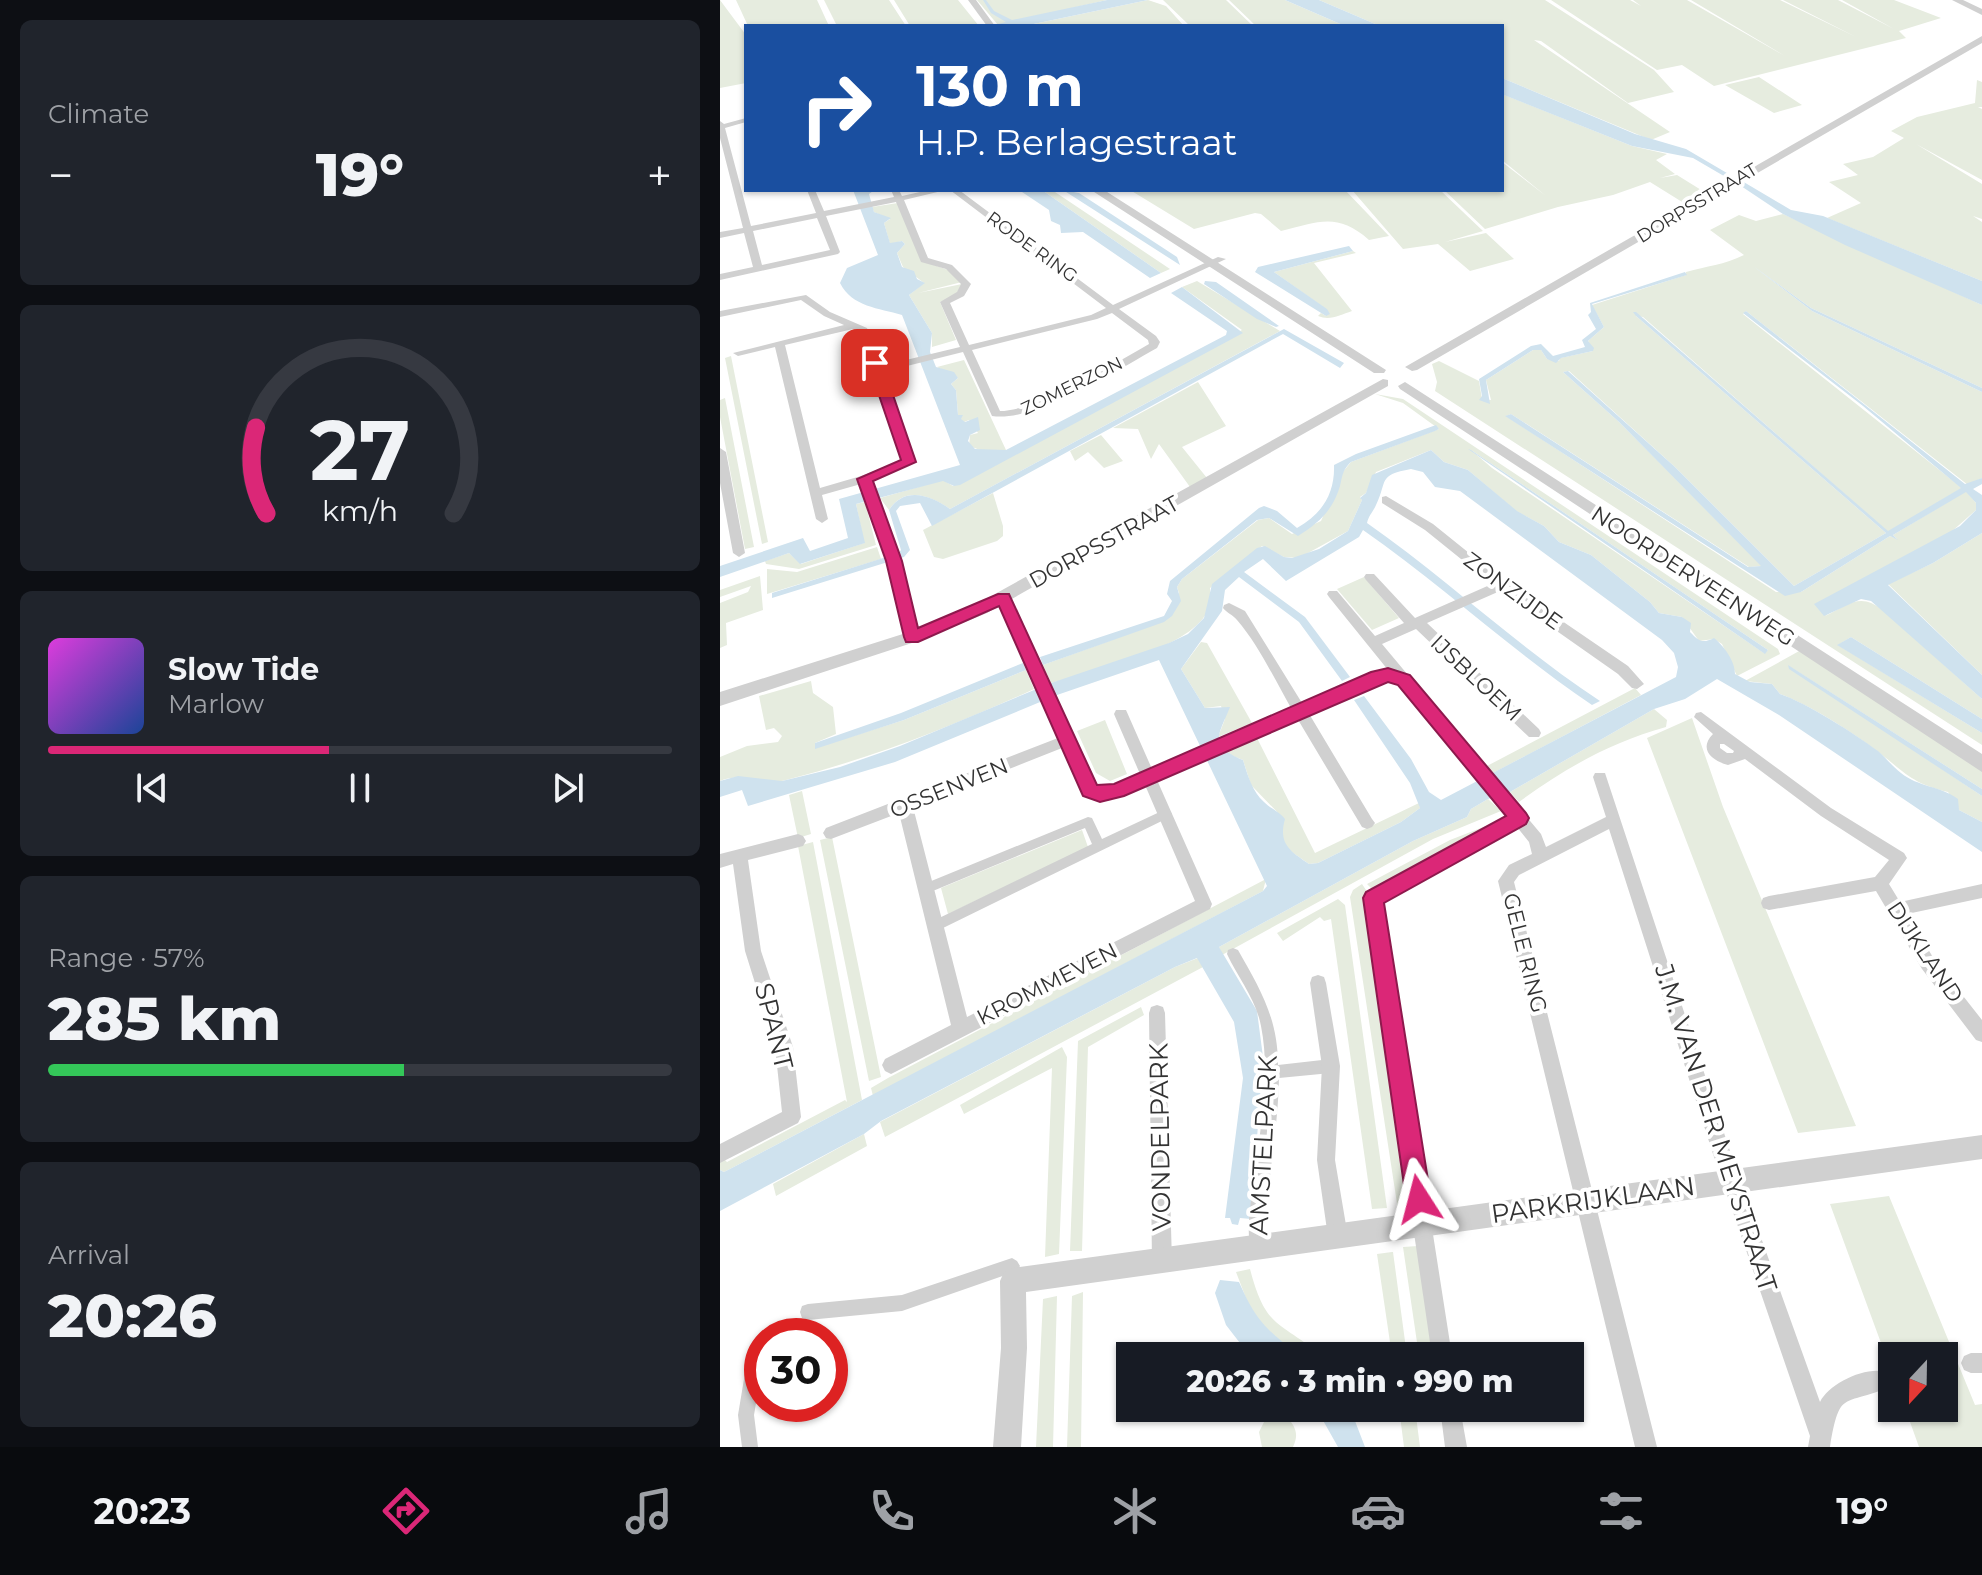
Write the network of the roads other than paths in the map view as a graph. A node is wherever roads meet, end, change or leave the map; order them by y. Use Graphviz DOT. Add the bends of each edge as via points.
graph roads {
  1 [pos="972,0"];
  2 [pos="1956,0"];
  3 [pos="1982,12"];
  4 [pos="990,24"];
  5 [pos="1982,39"];
  6 [pos="744,120"];
  7 [pos="721,125"];
  8 [pos="812,192"];
  9 [pos="920,192"];
  10 [pos="957,192"];
  11 [pos="1099,192"];
  12 [pos="1114,192"];
  13 [pos="897,194"];
  14 [pos="821,214"];
  15 [pos="747,230"];
  16 [pos="720,235"];
  17 [pos="1214,262"];
  18 [pos="758,269"];
  19 [pos="720,277"];
  20 [pos="1109,308"];
  21 [pos="720,314"];
  22 [pos="855,325"];
  23 [pos="779,343"];
  24 [pos="965,349"];
  25 [pos="738,353"];
  26 [pos="878,370"];
  27 [pos="1398,373"];
  28 [pos="720,452"];
  29 [pos="866,483"];
  30 [pos="816,493"];
  31 [pos="1386,500"];
  32 [pos="822,519"];
  33 [pos="739,553"];
  34 [pos="1370,577"];
  35 [pos="1501,585"];
  36 [pos="1333,594"];
  37 [pos="1004,598"];
  38 [pos="1229,608"];
  39 [pos="1416,624"];
  40 [pos="912,637"];
  41 [pos="1373,642"];
  42 [pos="1404,680"];
  43 [pos="1637,684"];
  44 [pos="720,699"];
  45 [pos="1301,710"];
  46 [pos="1121,714"];
  47 [pos="1701,717"];
  48 [pos="1534,733"];
  49 [pos="1066,741"];
  50 [pos="1982,749"];
  51 [pos="1982,764"];
  52 [pos="1149,776"];
  53 [pos="1600,777"];
  54 [pos="905,806"];
  55 [pos="1166,814"];
  56 [pos="1519,818"];
  57 [pos="1614,820"];
  58 [pos="1367,823"];
  59 [pos="831,833"];
  60 [pos="798,841"];
  61 [pos="1099,846"];
  62 [pos="1540,855"];
  63 [pos="740,856"];
  64 [pos="720,861"];
  65 [pos="1880,883"];
  66 [pos="928,888"];
  67 [pos="1982,891"];
  68 [pos="1769,903"];
  69 [pos="1895,910"];
  70 [pos="937,925"];
  71 [pos="1233,954"];
  72 [pos="1318,983"];
  73 [pos="1157,1013"];
  74 [pos="961,1029"];
  75 [pos="1982,1034"];
  76 [pos="891,1065"];
  77 [pos="1331,1066"];
  78 [pos="1273,1072"];
  79 [pos="1982,1147"];
  80 [pos="721,1153"];
  81 [pos="1732,1180"];
  82 [pos="1587,1200"];
  83 [pos="1422,1225"];
  84 [pos="1338,1237"];
  85 [pos="1257,1249"];
  86 [pos="1162,1262"];
  87 [pos="1012,1274"];
  88 [pos="808,1312"];
  89 [pos="1440,1342"];
  90 [pos="1878,1381"];
  91 [pos="747,1422"];
  92 [pos="1452,1422"];
  93 [pos="1820,1441"];
  94 [pos="750,1447"];
  95 [pos="1007,1447"];
  96 [pos="1456,1447"];
  97 [pos="1646,1447"];
  1 -- 4 [label="street"];
  2 -- 3 [label="street"];
  5 -- 27 [label="street, DORPSSTRAAT"];
  6 -- 7 [label="street"];
  7 -- 15 [label="street"];
  8 -- 14 [label="street"];
  9 -- 13 [label="street"];
  10 -- 20 [label="street, RODE RING"];
  11 -- 17 [label="street, NOORDERVEENWEG"];
  12 -- 17 [label="street, NOORDERVEENWEG"];
  13 -- 14 [label="street" via="875,204"];
  13 -- 24 [label="street" via="924,260 949,267 966,284 961,294 945,302"];
  14 -- 15 [label="street"];
  14 -- 18 [label="street" via="835,252"];
  15 -- 16 [label="street"];
  15 -- 18 [label="street"];
  17 -- 20 [label="street"];
  17 -- 27 [label="street, NOORDERVEENWEG"];
  18 -- 19 [label="street"];
  20 -- 24 [label="street"];
  20 -- 24 [label="street, ZOMERZON" via="1152,338 1153,346 1009,415 993,410"];
  21 -- 22 [label="street" via="799,297"];
  22 -- 23 [label="street"];
  22 -- 26 [label="street" via="863,330"];
  23 -- 25 [label="street"];
  23 -- 30 [label="street"];
  24 -- 26 [label="street"];
  26 -- 29 [label="street" via="909,462"];
  27 -- 37 [label="street, DORPSSTRAAT"];
  27 -- 50 [label="street, NOORDERVEENWEG" via="1794,634"];
  27 -- 51 [label="street, NOORDERVEENWEG"];
  28 -- 33 [label="street"];
  29 -- 30 [label="street"];
  29 -- 40 [label="street" via="894,561"];
  30 -- 32 [label="street"];
  31 -- 35 [label="street, ZONZIJDE"];
  34 -- 39 [label="street, IJSBLOEM"];
  35 -- 39 [label="street"];
  35 -- 43 [label="street, ZONZIJDE"];
  36 -- 41 [label="street"];
  37 -- 40 [label="street, DORPSSTRAAT"];
  37 -- 49 [label="street"];
  38 -- 45 [label="street" via="1240,614"];
  39 -- 41 [label="street"];
  39 -- 48 [label="street, IJSBLOEM"];
  40 -- 44 [label="street, DORPSSTRAAT"];
  41 -- 42 [label="street"];
  42 -- 45 [label="street" via="1377,676"];
  42 -- 56 [label="street"];
  45 -- 52 [label="street"];
  45 -- 58 [label="street"];
  46 -- 52 [label="street"];
  47 -- 65 [label="street" via="1826,812 1899,858"];
  49 -- 52 [label="street" via="1084,782 1096,793 1111,793"];
  49 -- 54 [label="street, OSSENVEN"];
  52 -- 55 [label="street"];
  53 -- 57 [label="street, J.M. VAN DER MEYSTRAAT"];
  54 -- 59 [label="street, OSSENVEN"];
  54 -- 66 [label="street"];
  55 -- 61 [label="street"];
  55 -- 74 [label="street, KROMMEVEN" via="1204,904"];
  56 -- 62 [label="street" via="1536,839"];
  56 -- 83 [label="street" via="1373,898"];
  57 -- 62 [label="street"];
  57 -- 81 [label="street, J.M. VAN DER MEYSTRAAT"];
  60 -- 63 [label="street"];
  61 -- 66 [label="street" via="1088,822"];
  61 -- 70 [label="street"];
  62 -- 82 [label="street, GELE RING" via="1506,881"];
  63 -- 64 [label="street"];
  63 -- 80 [label="street, SPANT" via="753,951 784,1047 792,1117"];
  65 -- 68 [label="street, DIJKLAND"];
  65 -- 69 [label="street, DIJKLAND"];
  66 -- 70 [label="street"];
  67 -- 69 [label="street"];
  69 -- 75 [label="street, DIJKLAND" via="1928,964"];
  70 -- 74 [label="street"];
  71 -- 78 [label="street, AMSTELPARK" via="1263,1011"];
  72 -- 77 [label="street"];
  73 -- 86 [label="street, VONDELPARK"];
  74 -- 76 [label="street, KROMMEVEN"];
  77 -- 78 [label="street"];
  77 -- 84 [label="street" via="1326,1160"];
  78 -- 85 [label="street, AMSTELPARK"];
  79 -- 81 [label="street, PARKRIJKLAAN"];
  81 -- 82 [label="street, PARKRIJKLAAN"];
  81 -- 93 [label="street, J.M. VAN DER MEYSTRAAT"];
  82 -- 83 [label="street, PARKRIJKLAAN"];
  82 -- 97 [label="street, GELE RING"];
  83 -- 84 [label="street, PARKRIJKLAAN"];
  83 -- 89 [label="street"];
  84 -- 85 [label="street, PARKRIJKLAAN"];
  85 -- 86 [label="street, PARKRIJKLAAN"];
  86 -- 87 [label="street, PARKRIJKLAAN"];
  87 -- 88 [label="street" via="902,1303"];
  87 -- 95 [label="street" via="1014,1348"];
  90 -- 93 [label="street, J.M. VAN DER MEYSTRAAT" via="1834,1394"];
  91 -- 94 [label="street"];
  92 -- 96 [label="street"];
}
